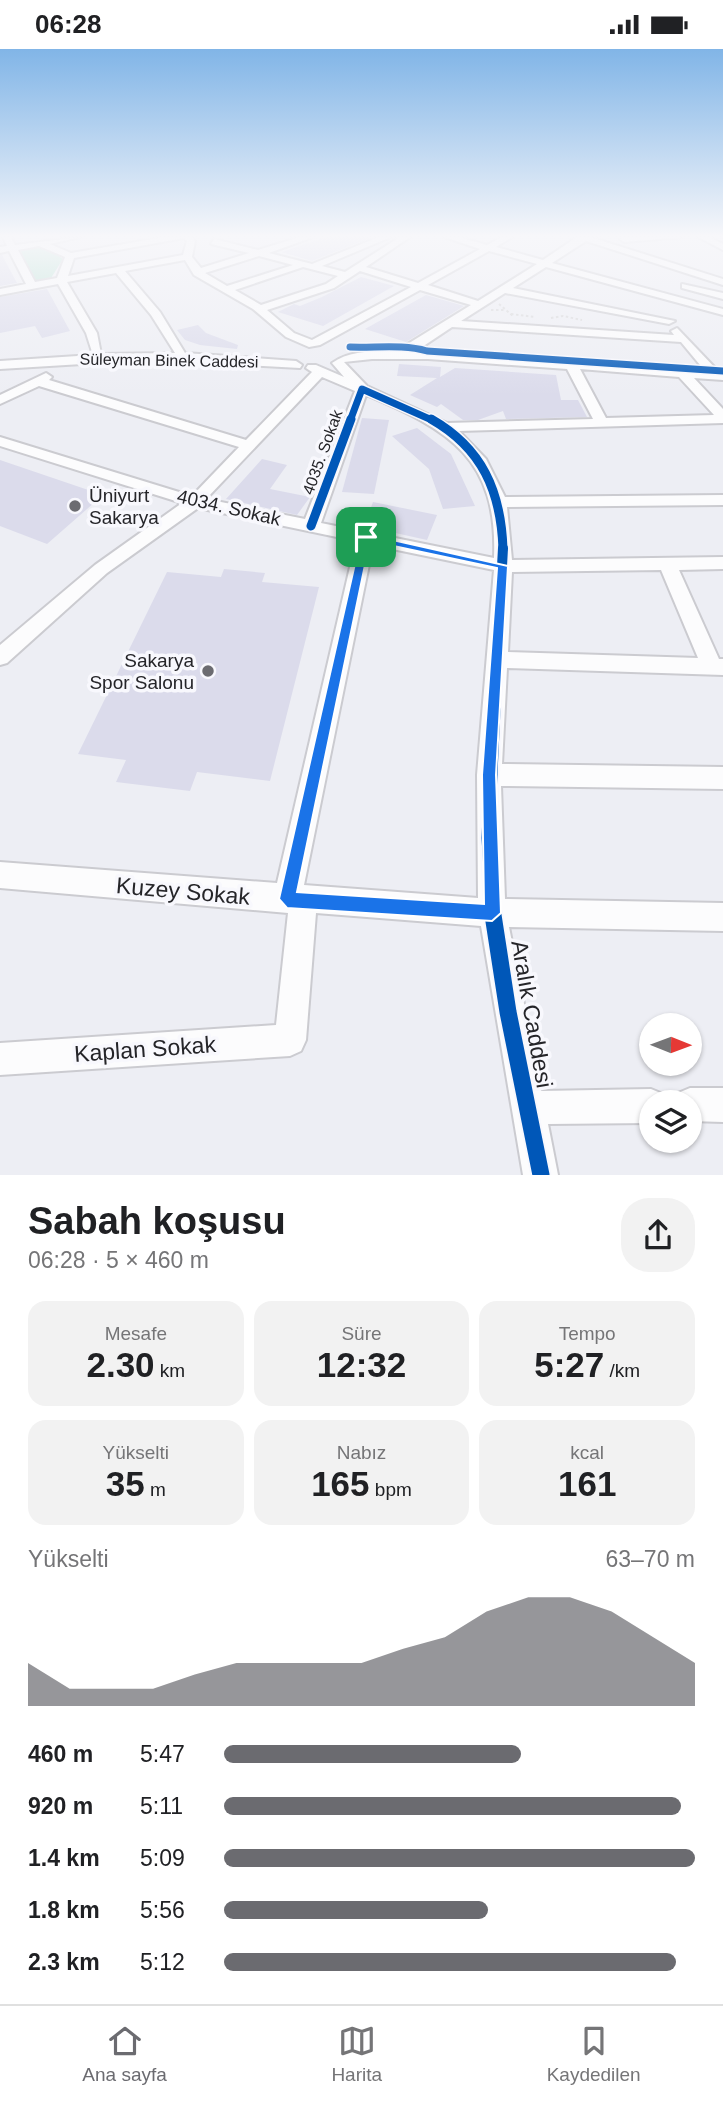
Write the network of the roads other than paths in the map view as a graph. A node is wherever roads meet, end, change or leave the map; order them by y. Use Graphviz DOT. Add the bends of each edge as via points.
graph roads {
  1 [pos="64,290"];
  2 [pos="136,290"];
  3 [pos="226,290"];
  4 [pos="320,290"];
  5 [pos="413,290"];
  6 [pos="427,290"];
  7 [pos="502,290"];
  8 [pos="506,290"];
  9 [pos="648,290"];
  10 [pos="698,290"];
  11 [pos="723,296"];
  12 [pos="689,300"];
  13 [pos="392,301"];
  14 [pos="478,304"];
  15 [pos="261,310"];
  16 [pos="723,312"];
  17 [pos="668,321"];
  18 [pos="448,323"];
  19 [pos="277,324"];
  20 [pos="683,339"];
  21 [pos="312,343"];
  22 [pos="291,351"];
  23 [pos="180,352"];
  24 [pos="410,352"];
  25 [pos="338,354"];
  26 [pos="91,355"];
  27 [pos="428,355"];
  28 [pos="0,359"];
  29 [pos="0,365"];
  30 [pos="296,365"];
  31 [pos="571,365"];
  32 [pos="316,370"];
  33 [pos="683,373"];
  34 [pos="719,376"];
  35 [pos="37,381"];
  36 [pos="362,389"];
  37 [pos="0,400"];
  38 [pos="723,418"];
  39 [pos="602,423"];
  40 [pos="446,427"];
  41 [pos="0,442"];
  42 [pos="249,445"];
  43 [pos="723,499"];
  44 [pos="195,502"];
  45 [pos="498,502"];
  46 [pos="311,526"];
  47 [pos="366,537"];
  48 [pos="723,563"];
  49 [pos="668,564"];
  50 [pos="503,566"];
  51 [pos="0,657"];
  52 [pos="499,660"];
  53 [pos="718,667"];
  54 [pos="489,775"];
  55 [pos="723,778"];
  56 [pos="0,875"];
  57 [pos="295,900"];
  58 [pos="492,913"];
  59 [pos="723,917"];
  60 [pos="0,1059"];
  61 [pos="702,1105"];
  62 [pos="723,1105"];
  63 [pos="639,1106"];
  64 [pos="528,1108"];
  65 [pos="541,1174"];
  1 -- 26 [label="street" via="90,330"];
  2 -- 23 [label="street"];
  3 -- 15 [label="street"];
  4 -- 15 [label="street"];
  5 -- 13 [label="street"];
  6 -- 14 [label="street"];
  7 -- 14 [label="street"];
  8 -- 17 [label="street"];
  9 -- 12 [label="street"];
  10 -- 11 [label="street"];
  12 -- 16 [label="street"];
  12 -- 17 [label="street"];
  13 -- 21 [label="street"];
  13 -- 25 [label="street" via="358,323"];
  14 -- 18 [label="street"];
  15 -- 19 [label="street"];
  17 -- 20 [label="street"];
  18 -- 20 [label="street"];
  18 -- 24 [label="street"];
  19 -- 21 [label="street"];
  19 -- 22 [label="street"];
  20 -- 34 [label="street"];
  21 -- 22 [label="street"];
  21 -- 25 [label="street"];
  22 -- 23 [label="street, Süleyman Binek Caddesi"];
  22 -- 30 [label="street"];
  23 -- 26 [label="street, Süleyman Binek Caddesi"];
  24 -- 25 [label="street"];
  24 -- 27 [label="street"];
  25 -- 27 [label="street"];
  25 -- 32 [label="street"];
  25 -- 36 [label="street"];
  26 -- 28 [label="street, Süleyman Binek Caddesi"];
  26 -- 29 [label="street, Süleyman Binek Caddesi"];
  26 -- 30 [label="street, Süleyman Binek Caddesi"];
  26 -- 35 [label="street"];
  27 -- 31 [label="street"];
  30 -- 32 [label="street, Süleyman Binek Caddesi"];
  31 -- 33 [label="street"];
  31 -- 39 [label="street"];
  32 -- 36 [label="street, Aralık Caddesi"];
  32 -- 42 [label="street"];
  33 -- 34 [label="street"];
  33 -- 38 [label="street"];
  35 -- 37 [label="street"];
  35 -- 42 [label="street"];
  36 -- 40 [label="street, Aralık Caddesi"];
  36 -- 46 [label="street, 4035. Sokak"];
  38 -- 39 [label="street"];
  39 -- 40 [label="street"];
  40 -- 45 [label="street, Aralık Caddesi" via="482,463"];
  41 -- 44 [label="street, 4034. Sokak"];
  42 -- 44 [label="street"];
  43 -- 45 [label="street"];
  44 -- 46 [label="street, 4034. Sokak"];
  44 -- 51 [label="street" via="101,569"];
  45 -- 50 [label="street, Aralık Caddesi"];
  46 -- 47 [label="street, 4034. Sokak"];
  47 -- 50 [label="street, 4034. Sokak"];
  47 -- 57 [label="street"];
  48 -- 49 [label="street"];
  49 -- 50 [label="street"];
  49 -- 53 [label="street"];
  50 -- 52 [label="street, Aralık Caddesi"];
  52 -- 53 [label="street"];
  52 -- 54 [label="street, Aralık Caddesi"];
  54 -- 55 [label="street"];
  54 -- 58 [label="street, Aralık Caddesi"];
  56 -- 57 [label="street, Kuzey Sokak"];
  57 -- 58 [label="street, Kuzey Sokak"];
  57 -- 60 [label="street, Kaplan Sokak" via="290,1040"];
  58 -- 59 [label="street, Kuzey Sokak"];
  58 -- 64 [label="street, Aralık Caddesi"];
  61 -- 62 [label="street"];
  63 -- 64 [label="street"];
  64 -- 65 [label="street, Aralık Caddesi"];
}
